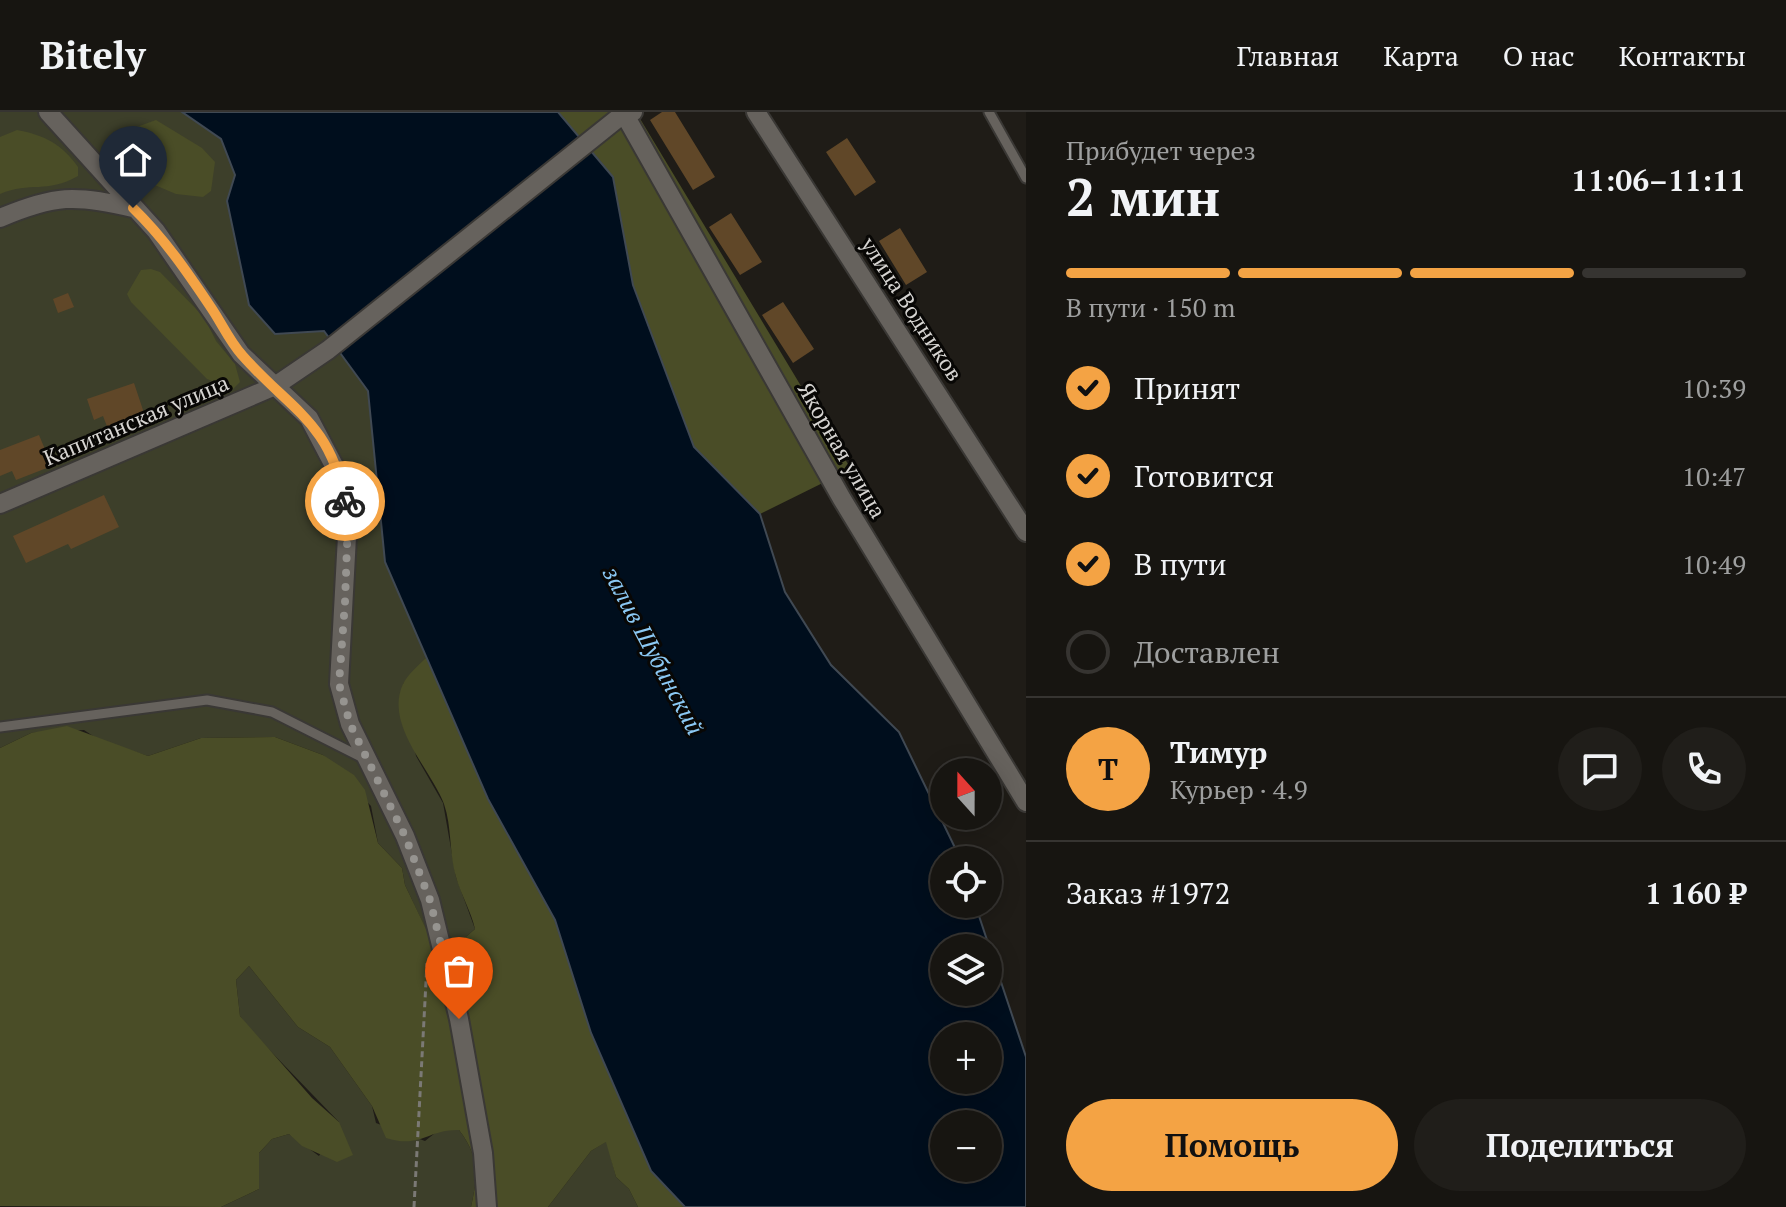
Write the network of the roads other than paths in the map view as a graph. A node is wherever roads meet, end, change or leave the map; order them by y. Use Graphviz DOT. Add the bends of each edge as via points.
graph roads {
  1 [pos="756,112"];
  2 [pos="989,112"];
  3 [pos="47,113"];
  4 [pos="622,115"];
  5 [pos="1023,168"];
  6 [pos="1026,178"];
  7 [pos="133,208"];
  8 [pos="0,218"];
  9 [pos="275,386"];
  10 [pos="0,504"];
  11 [pos="1026,532"];
  12 [pos="0,727"];
  13 [pos="366,760"];
  14 [pos="1026,802"];
  15 [pos="487,1207"];
  1 -- 11 [label="street, улица Водников"];
  2 -- 5 [label="lane"];
  3 -- 7 [label="street"];
  4 -- 9 [label="street, Капитанская улица" via="328,350"];
  4 -- 14 [label="street, Якорная улица" via="842,499"];
  5 -- 6 [label="lane"];
  7 -- 8 [label="street" via="47,199"];
  7 -- 9 [label="street" via="194,282 241,354"];
  9 -- 10 [label="street, Капитанская улица"];
  9 -- 13 [label="street" via="309,418 340,477 348,518 339,684"];
  12 -- 13 [label="lane" via="207,700 272,712"];
  13 -- 15 [label="street" via="430,900 459,1019"];
}
